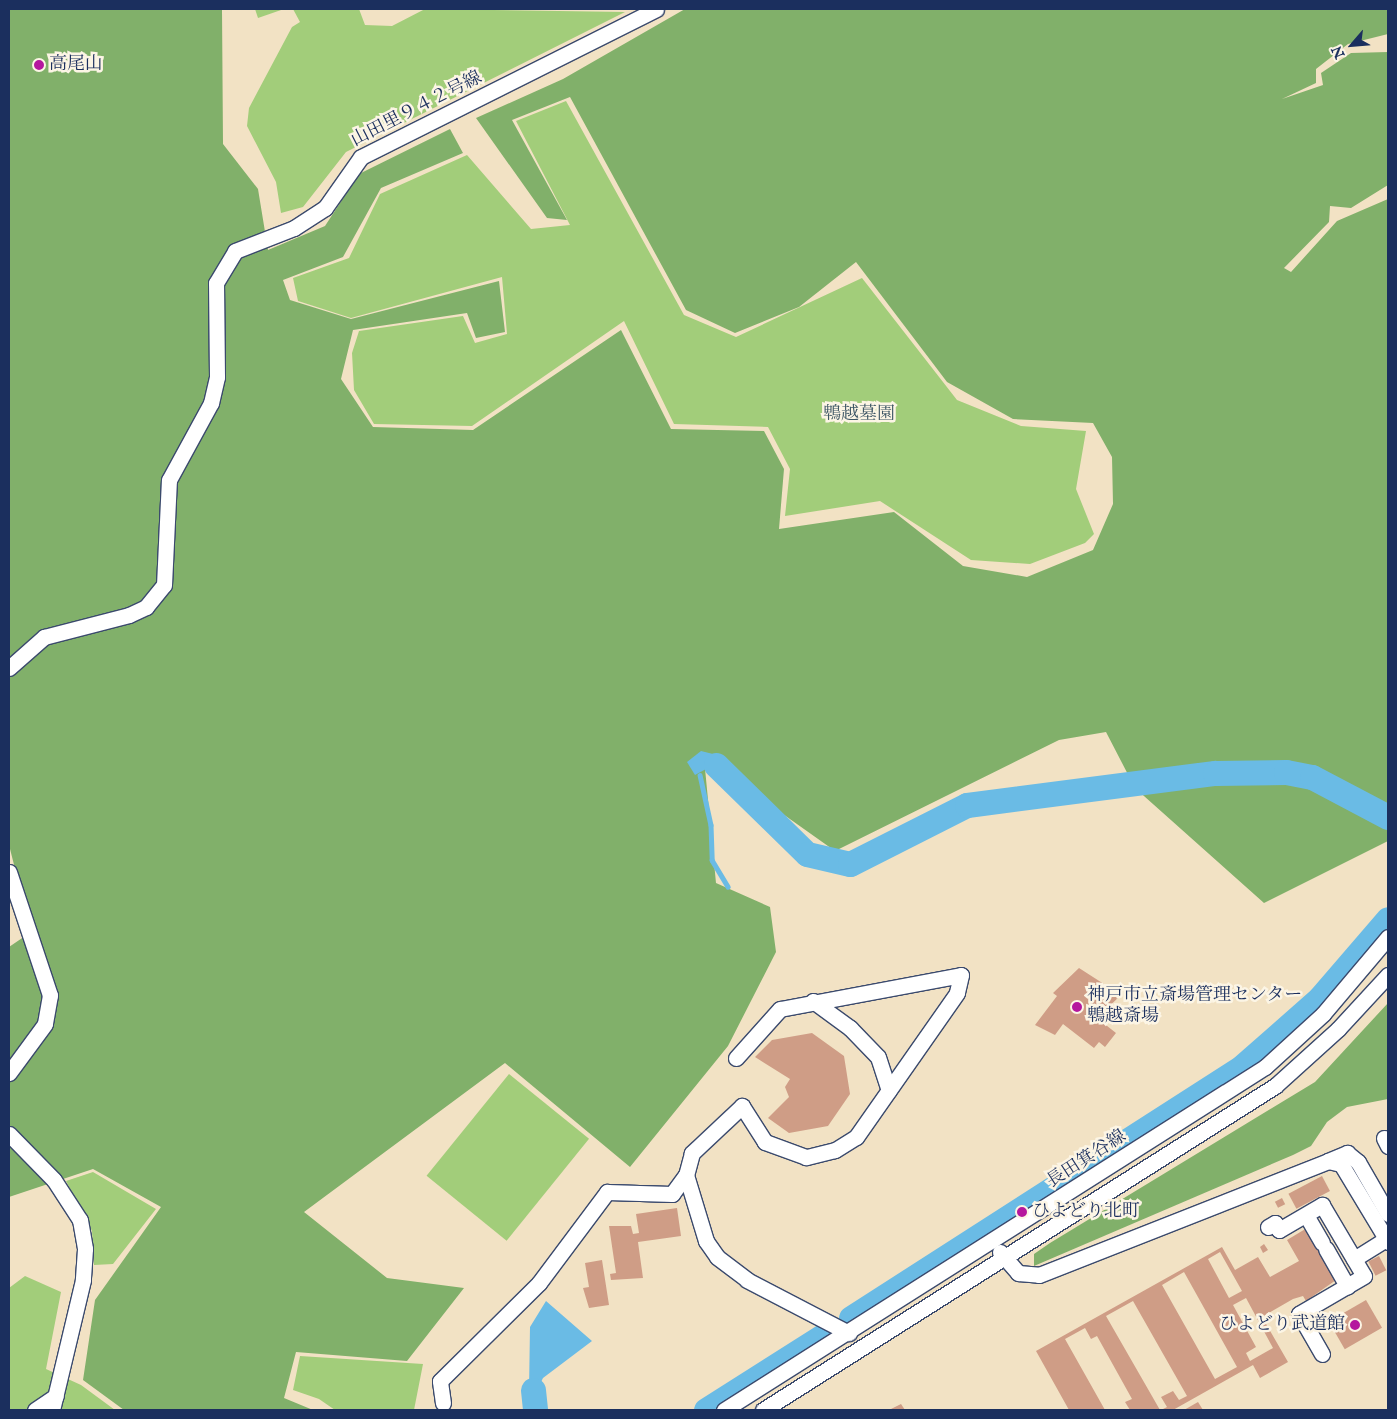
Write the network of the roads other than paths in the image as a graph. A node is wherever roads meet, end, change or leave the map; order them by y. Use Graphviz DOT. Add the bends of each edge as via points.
graph roads {
  1 [pos="656,9"];
  2 [pos="9,668"];
  3 [pos="9,872"];
  4 [pos="1388,937"];
  5 [pos="1388,975"];
  6 [pos="813,1001"];
  7 [pos="736,1058"];
  8 [pos="9,1073"];
  9 [pos="889,1090"];
  10 [pos="9,1134"];
  11 [pos="1328,1161"];
  12 [pos="686,1175"];
  13 [pos="1388,1214"];
  14 [pos="1306,1215"];
  15 [pos="1268,1228"];
  16 [pos="1387,1241"];
  17 [pos="993,1243"];
  18 [pos="1354,1259"];
  19 [pos="1005,1261"];
  20 [pos="1347,1286"];
  21 [pos="849,1333"];
  22 [pos="1322,1354"];
  23 [pos="54,1403"];
  24 [pos="443,1403"];
  25 [pos="34,1410"];
  26 [pos="724,1410"];
  27 [pos="763,1410"];
  1 -- 2 [label="street, 山田里９４２号線" via="361,157 325,208 294,228 235,251 216,283 217,377 211,403 169,480 164,585 146,607 129,615 44,636"];
  3 -- 8 [label="street" via="50,995 45,1024"];
  4 -- 17 [label="street, 長田箕谷線" via="1323,1014 1265,1067"];
  5 -- 19 [label="street" via="1338,1029 1275,1086"];
  6 -- 7 [label="street" via="780,1009"];
  6 -- 9 [label="street" via="850,1028 878,1057"];
  6 -- 9 [label="street" via="961,975 957,993"];
  9 -- 12 [label="street" via="856,1137 835,1150 806,1157 764,1142 742,1106 692,1153"];
  10 -- 23 [label="street" via="54,1180 80,1220 85,1249 83,1280"];
  11 -- 13 [label="street" via="1347,1153 1358,1162"];
  11 -- 16 [label="street" via="1341,1164"];
  11 -- 19 [label="street" via="1039,1275 1018,1273"];
  12 -- 21 [label="street" via="706,1240 727,1267"];
  12 -- 24 [label="street" via="672,1194 607,1192 538,1283 440,1381"];
  14 -- 15 [label="street" via="1279,1230 1275,1223"];
  14 -- 18 [label="street" via="1322,1205"];
  14 -- 20 [label="street"];
  16 -- 18 [label="street"];
  17 -- 19 [label="street"];
  17 -- 21 [label="street, 長田箕谷線"];
  18 -- 20 [label="street" via="1364,1276"];
  19 -- 27 [label="street"];
  20 -- 22 [label="street" via="1299,1314"];
  21 -- 26 [label="street, 長田箕谷線"];
  23 -- 25 [label="street"];
}
